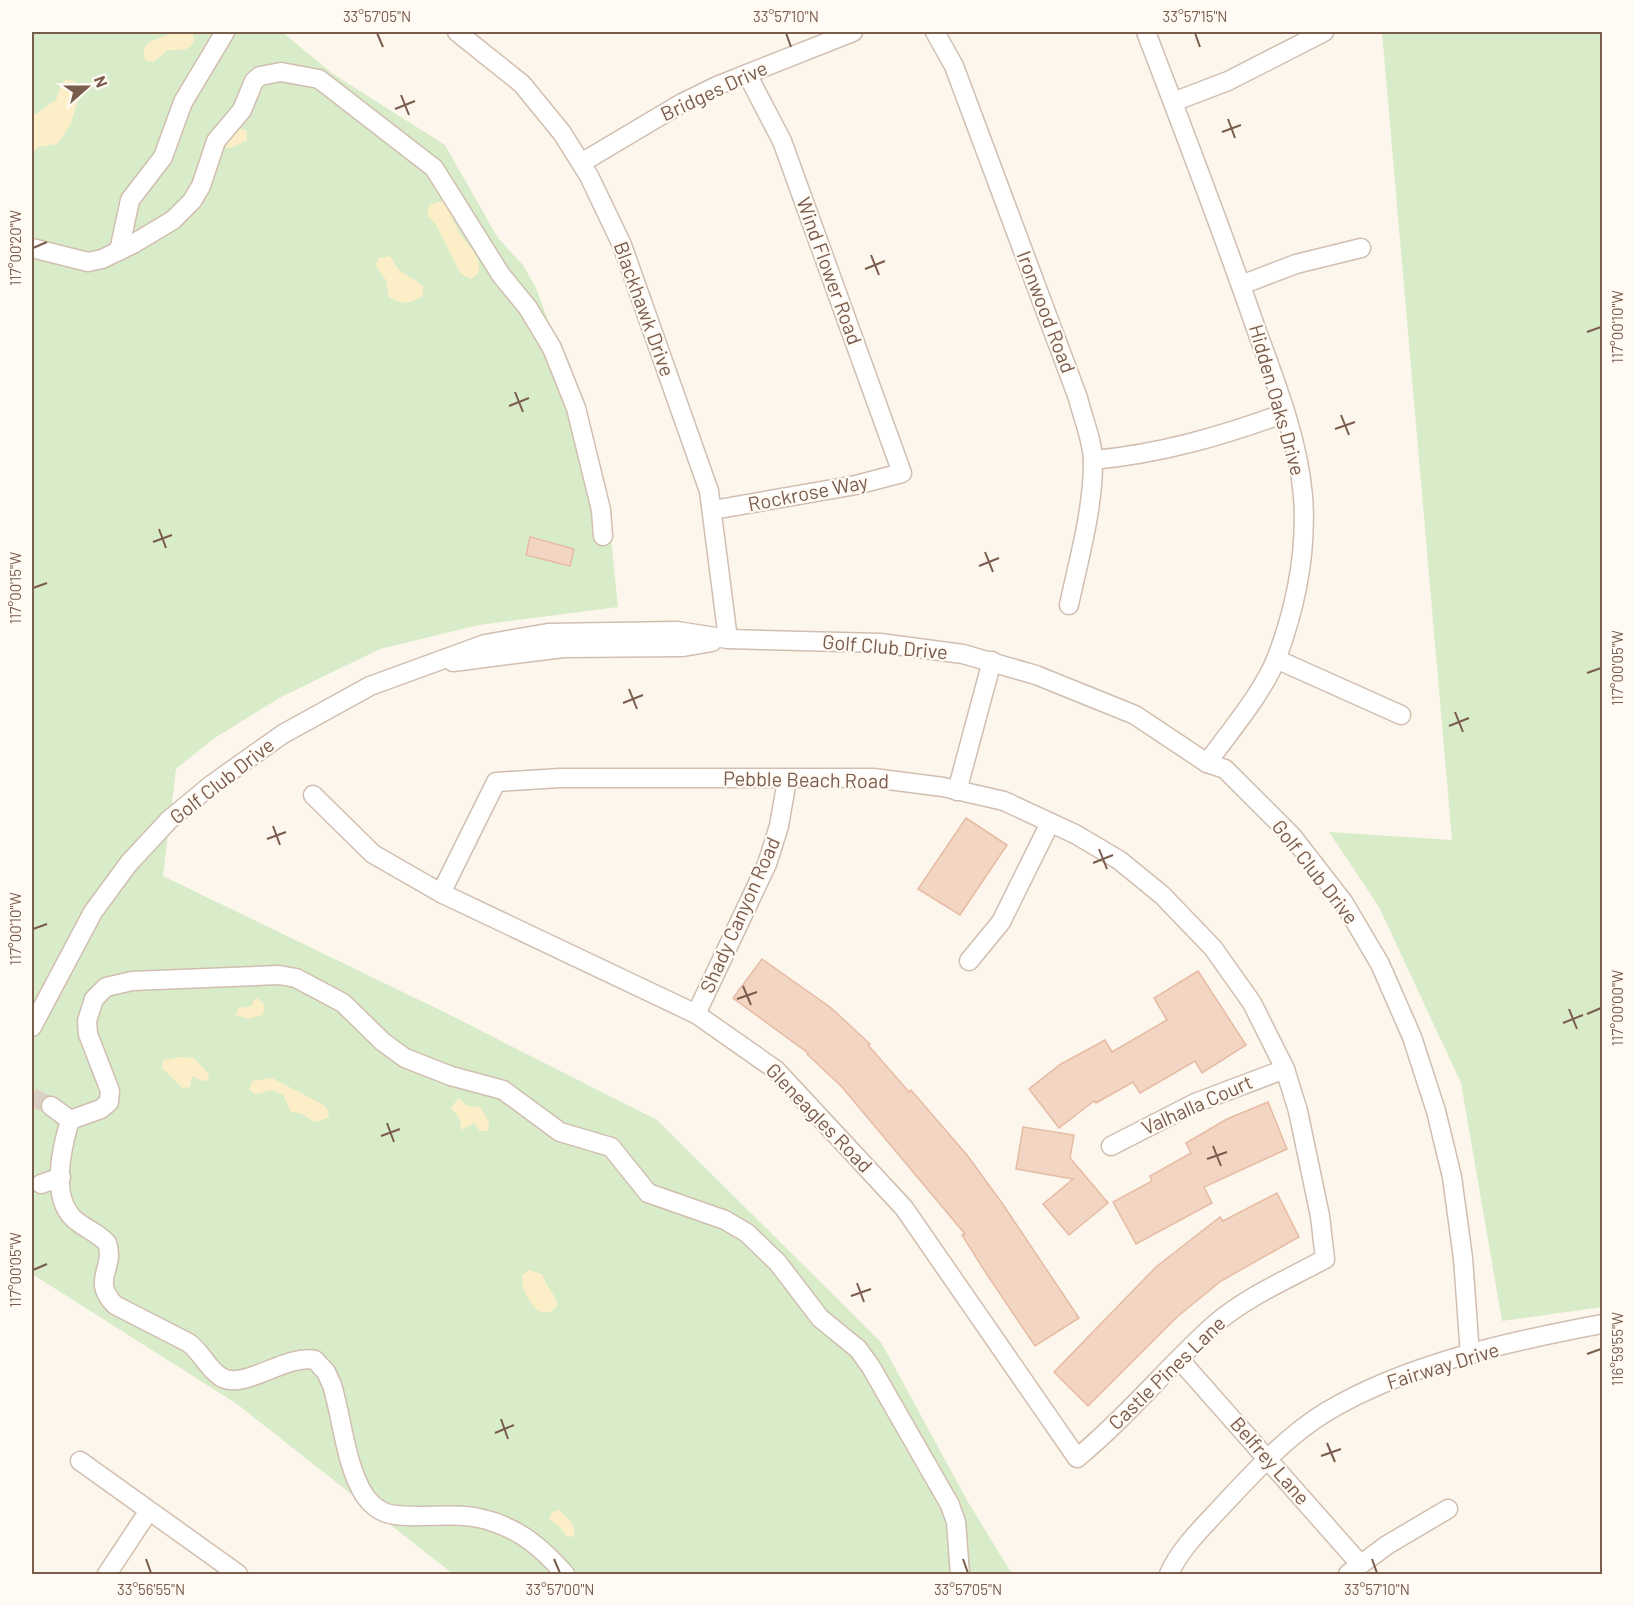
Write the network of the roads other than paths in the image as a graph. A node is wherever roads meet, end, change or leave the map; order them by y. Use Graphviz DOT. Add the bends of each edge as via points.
graph roads {
  1 [pos="225,32"];
  2 [pos="457,32"];
  3 [pos="853,32"];
  4 [pos="935,32"];
  5 [pos="1146,32"];
  6 [pos="1324,32"];
  7 [pos="747,74"];
  8 [pos="1173,102"];
  9 [pos="581,163"];
  10 [pos="32,248"];
  11 [pos="1360,248"];
  12 [pos="119,251"];
  13 [pos="1241,285"];
  14 [pos="1285,413"];
  15 [pos="1093,460"];
  16 [pos="902,473"];
  17 [pos="713,510"];
  18 [pos="603,536"];
  19 [pos="1069,605"];
  20 [pos="728,639"];
  21 [pos="1276,659"];
  22 [pos="992,661"];
  23 [pos="1401,715"];
  24 [pos="1207,763"];
  25 [pos="787,780"];
  26 [pos="957,791"];
  27 [pos="313,795"];
  28 [pos="1050,823"];
  29 [pos="441,893"];
  30 [pos="969,961"];
  31 [pos="696,1014"];
  32 [pos="32,1028"];
  33 [pos="1285,1069"];
  34 [pos="51,1106"];
  35 [pos="70,1120"];
  36 [pos="1111,1146"];
  37 [pos="61,1177"];
  38 [pos="41,1184"];
  39 [pos="1325,1259"];
  40 [pos="1602,1324"];
  41 [pos="1470,1355"];
  42 [pos="1179,1359"];
  43 [pos="1077,1458"];
  44 [pos="1269,1459"];
  45 [pos="80,1461"];
  46 [pos="1448,1509"];
  47 [pos="148,1512"];
  48 [pos="1354,1569"];
  49 [pos="1167,1572"];
  50 [pos="107,1575"];
  51 [pos="238,1575"];
  52 [pos="566,1575"];
  53 [pos="960,1575"];
  1 -- 12 [label="street" via="183,102 163,157 130,200"];
  2 -- 9 [label="street, Blackhawk Drive" via="522,84"];
  3 -- 7 [label="street, Bridges Drive"];
  4 -- 15 [label="street, Ironwood Road" via="954,66 1078,398"];
  5 -- 8 [label="street, Hidden Oaks Drive"];
  6 -- 8 [label="street" via="1228,81"];
  7 -- 9 [label="street, Bridges Drive" via="682,103"];
  7 -- 16 [label="street, Wind Flower Road" via="782,141"];
  8 -- 13 [label="street, Hidden Oaks Drive"];
  9 -- 17 [label="street, Blackhawk Drive" via="622,245"];
  10 -- 12 [label="street" via="88,262"];
  11 -- 13 [label="street" via="1296,264"];
  12 -- 18 [label="street" via="173,220 192,201 216,141 242,110 254,81 280,72 319,79 434,168 501,275 528,308 552,348 576,408 601,510"];
  13 -- 14 [label="street, Hidden Oaks Drive"];
  14 -- 15 [label="street" via="1161,452"];
  14 -- 21 [label="street, Hidden Oaks Drive" via="1303,495 1304,532 1299,577"];
  15 -- 19 [label="street, Ironwood Road" via="1091,502"];
  16 -- 17 [label="street, Rockrose Way"];
  17 -- 20 [label="street, Blackhawk Drive"];
  20 -- 22 [label="street, Golf Club Drive" via="880,643"];
  20 -- 32 [label="street, Golf Club Drive" via="677,631 548,633 485,644 456,659 370,686 283,734 169,820 129,863 93,912"];
  21 -- 23 [label="street"];
  21 -- 24 [label="street, Hidden Oaks Drive"];
  22 -- 24 [label="street, Golf Club Drive" via="1135,715"];
  22 -- 26 [label="street"];
  24 -- 41 [label="street, Golf Club Drive" via="1225,770 1292,836 1344,903 1380,964 1412,1037 1452,1177"];
  25 -- 26 [label="street, Pebble Beach Road" via="873,778"];
  25 -- 29 [label="street, Pebble Beach Road" via="560,778 496,782"];
  25 -- 31 [label="street, Shady Canyon Road" via="767,864"];
  26 -- 28 [label="street, Pebble Beach Road" via="1004,801"];
  27 -- 29 [label="street, Gleneagles Road" via="373,854"];
  28 -- 30 [label="street" via="1001,922"];
  28 -- 33 [label="street, Pebble Beach Road" via="1119,860 1186,918 1252,1003"];
  29 -- 31 [label="street, Gleneagles Road"];
  31 -- 43 [label="street, Gleneagles Road" via="795,1087 904,1208"];
  33 -- 36 [label="street, Valhalla Court" via="1195,1104"];
  33 -- 39 [label="street, Pebble Beach Road" via="1298,1111"];
  34 -- 35 [label="street"];
  35 -- 37 [label="street"];
  35 -- 53 [label="street" via="101,1109 109,1102 110,1091 88,1034 87,1021 94,999 106,987 132,981 279,975 296,978 328,993 405,1058 451,1076 503,1089 560,1132 611,1148 648,1193 725,1220 756,1241 820,1318 858,1349 871,1367 950,1505 956,1522"];
  37 -- 38 [label="street"];
  37 -- 52 [label="street" via="62,1197 71,1217 107,1243 109,1256 103,1282 115,1305 189,1343 227,1380 243,1380 296,1360 315,1360 332,1385 355,1473 372,1504 392,1514 455,1515 500,1524 543,1550"];
  39 -- 42 [label="street, Castle Pines Lane" via="1229,1313"];
  40 -- 41 [label="street, Fairway Drive"];
  41 -- 44 [label="street, Fairway Drive" via="1415,1371 1355,1396 1299,1431"];
  42 -- 43 [label="street, Castle Pines Lane"];
  42 -- 44 [label="street, Belfrey Lane"];
  44 -- 48 [label="street, Belfrey Lane"];
  44 -- 49 [label="street, Fairway Drive" via="1217,1512"];
  45 -- 47 [label="street"];
  46 -- 48 [label="street"];
  47 -- 50 [label="street"];
  47 -- 51 [label="street"];
}
